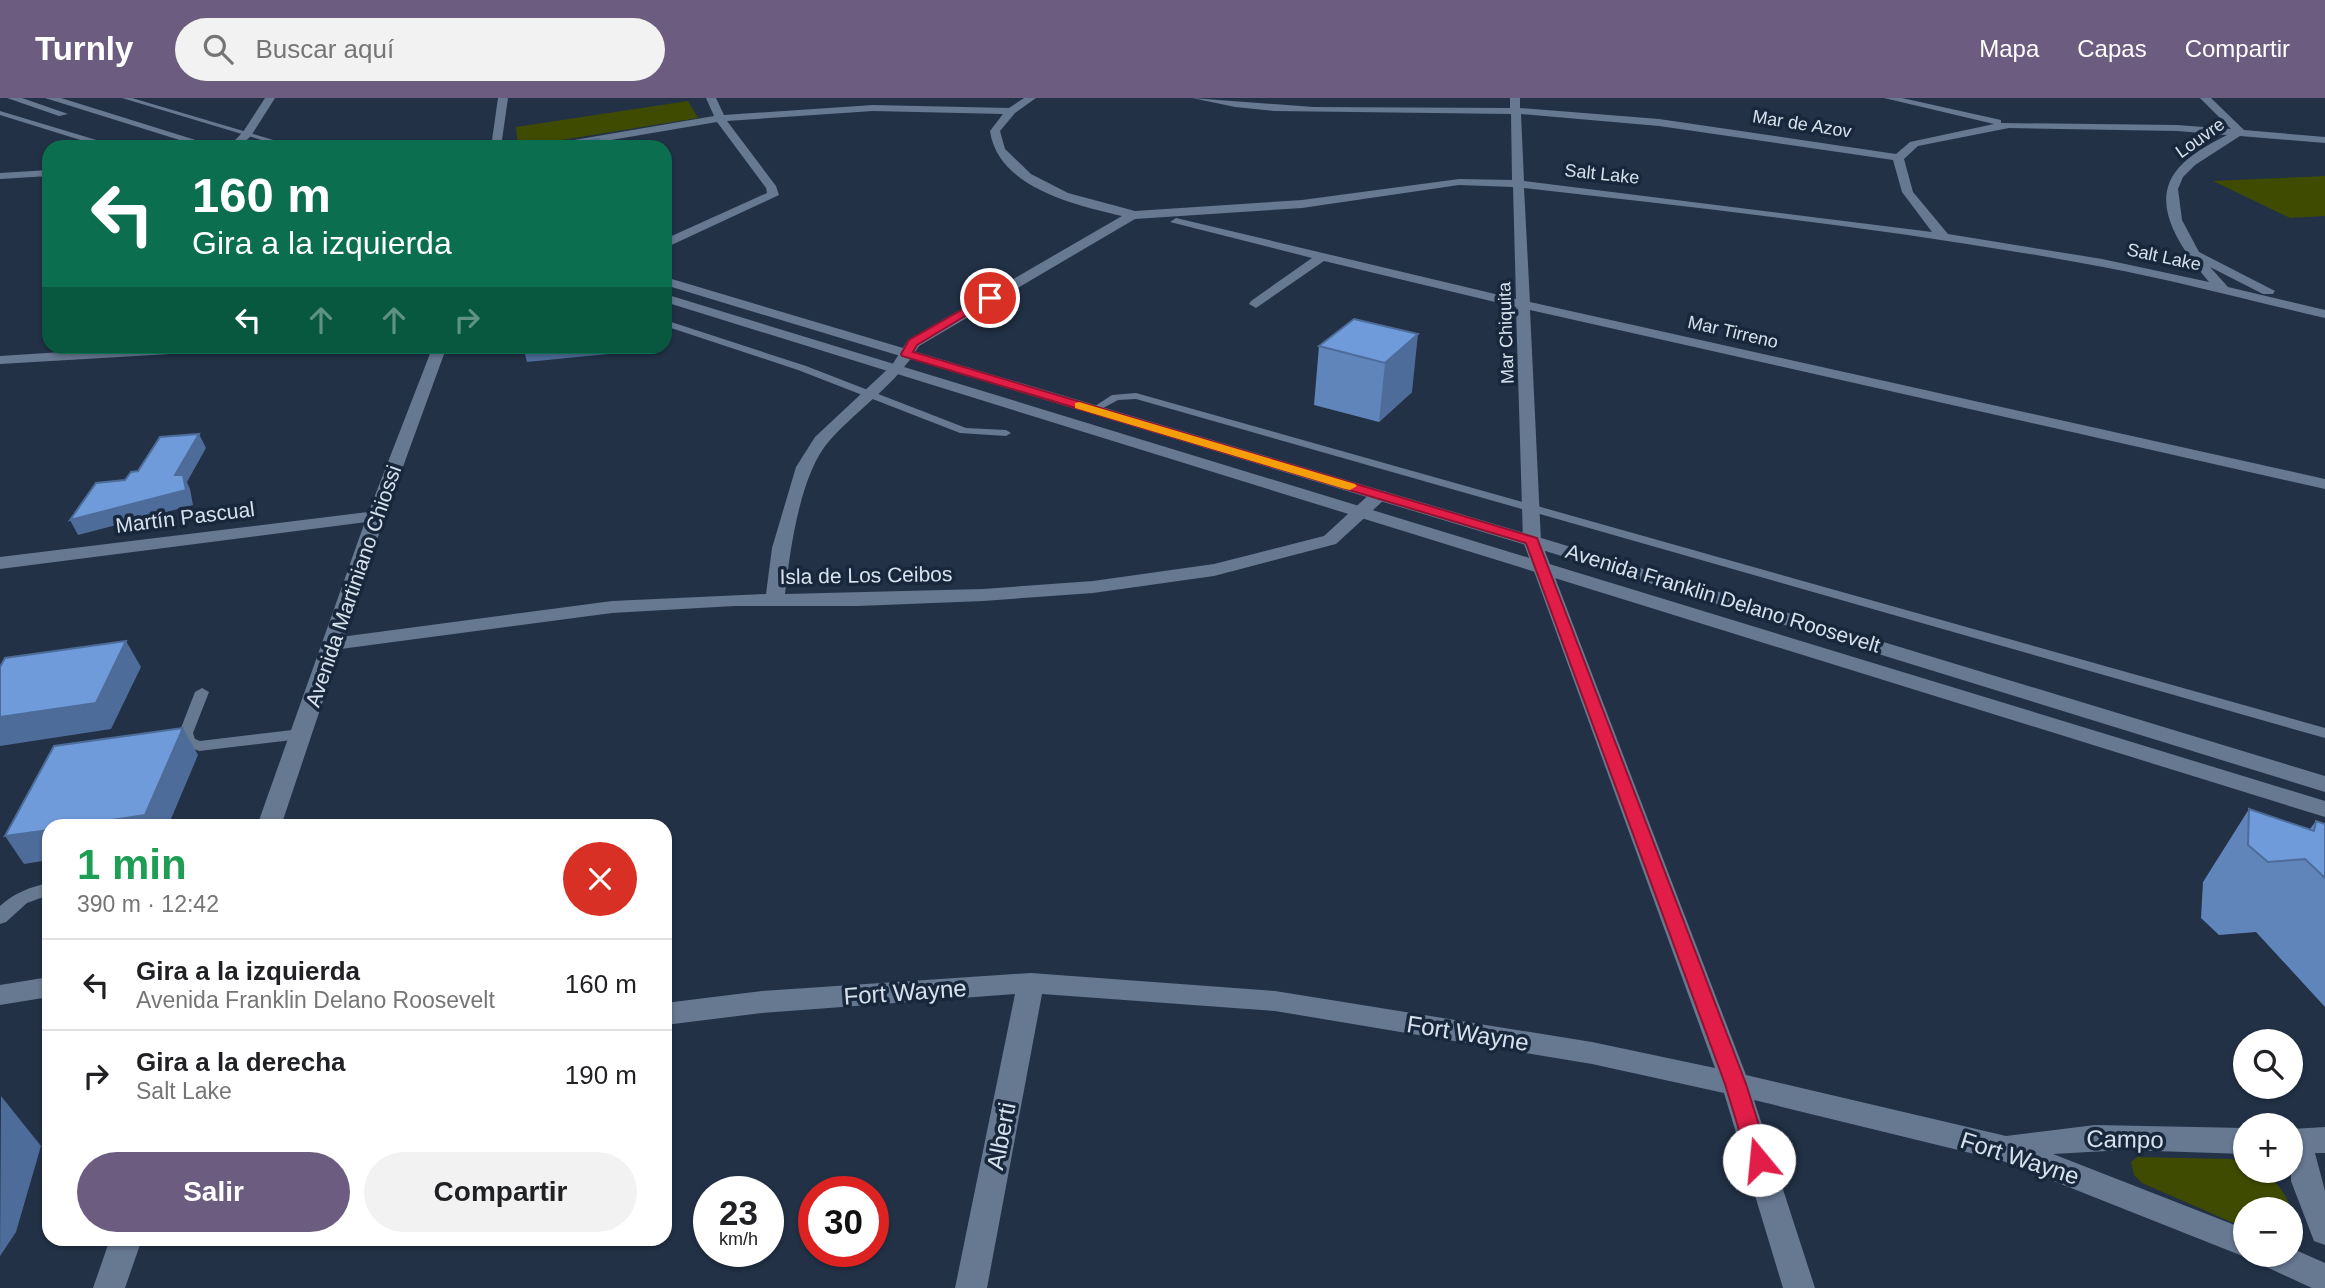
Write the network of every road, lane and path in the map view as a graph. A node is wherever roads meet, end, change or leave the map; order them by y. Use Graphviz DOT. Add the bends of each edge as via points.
graph roads {
  1 [pos="12,98"];
  2 [pos="50,98"];
  3 [pos="125,98"];
  4 [pos="270,98"];
  5 [pos="503,98"];
  6 [pos="713,98"];
  7 [pos="1031,98"];
  8 [pos="1197,98"];
  9 [pos="1889,98"];
  10 [pos="2205,98"];
  11 [pos="1515,104"];
  12 [pos="1011,111"];
  13 [pos="0,113"];
  14 [pos="720,118"];
  15 [pos="2009,125"];
  16 [pos="2240,132"];
  17 [pos="247,134"];
  18 [pos="87,140"];
  19 [pos="147,140"];
  20 [pos="190,140"];
  21 [pos="241,140"];
  22 [pos="268,140"];
  23 [pos="497,140"];
  24 [pos="592,140"];
  25 [pos="2325,140"];
  26 [pos="1899,158"];
  27 [pos="42,173"];
  28 [pos="0,176"];
  29 [pos="1518,184"];
  30 [pos="1133,215"];
  31 [pos="1943,236"];
  32 [pos="672,241"];
  33 [pos="2194,254"];
  34 [pos="1324,256"];
  35 [pos="2207,275"];
  36 [pos="2238,276"];
  37 [pos="672,283"];
  38 [pos="2223,289"];
  39 [pos="672,300"];
  40 [pos="1256,304"];
  41 [pos="1524,305"];
  42 [pos="2305,310"];
  43 [pos="2325,314"];
  44 [pos="672,325"];
  45 [pos="102,354"];
  46 [pos="437,354"];
  47 [pos="0,360"];
  48 [pos="902,361"];
  49 [pos="872,394"];
  50 [pos="1094,410"];
  51 [pos="1006,433"];
  52 [pos="2325,484"];
  53 [pos="1379,495"];
  54 [pos="1531,507"];
  55 [pos="1364,511"];
  56 [pos="376,516"];
  57 [pos="1532,541"];
  58 [pos="0,563"];
  59 [pos="1540,565"];
  60 [pos="775,600"];
  61 [pos="333,644"];
  62 [pos="202,692"];
  63 [pos="2325,733"];
  64 [pos="302,734"];
  65 [pos="2325,784"];
  66 [pos="2325,809"];
  67 [pos="272,819"];
  68 [pos="42,891"];
  69 [pos="0,918"];
  70 [pos="1031,983"];
  71 [pos="42,988"];
  72 [pos="0,995"];
  73 [pos="672,1013"];
  74 [pos="1735,1084"];
  75 [pos="2233,1141"];
  76 [pos="2305,1142"];
  77 [pos="2006,1149"];
  78 [pos="2325,1231"];
  79 [pos="2233,1237"];
  80 [pos="124,1246"];
  81 [pos="2300,1267"];
  82 [pos="2325,1278"];
  83 [pos="109,1288"];
  84 [pos="971,1288"];
  85 [pos="1799,1288"];
  1 -- 19 [label="street"];
  2 -- 20 [label="street"];
  3 -- 17 [label="lane"];
  4 -- 17 [label="street"];
  5 -- 23 [label="street"];
  6 -- 14 [label="street"];
  7 -- 12 [label="street"];
  8 -- 11 [label="street, Mar de Azov" via="1294,108"];
  9 -- 15 [label="street"];
  10 -- 16 [label="street, Louvre"];
  11 -- 26 [label="street, Mar de Azov"];
  11 -- 29 [label="street, Mar Chiquita"];
  12 -- 14 [label="street" via="873,108"];
  12 -- 30 [label="street" via="995,131 1000,150 1019,171 1081,201"];
  13 -- 18 [label="lane"];
  14 -- 24 [label="street"];
  14 -- 32 [label="street" via="773,195"];
  15 -- 16 [label="street"];
  15 -- 26 [label="street" via="1914,144"];
  16 -- 25 [label="street"];
  16 -- 33 [label="street, Louvre" via="2193,161 2171,190 2174,217"];
  17 -- 21 [label="street"];
  17 -- 22 [label="lane"];
  26 -- 31 [label="street" via="1909,198"];
  27 -- 28 [label="street"];
  29 -- 30 [label="street, Salt Lake" via="1459,182 1302,204"];
  29 -- 31 [label="street, Salt Lake"];
  29 -- 41 [label="street, Mar Chiquita"];
  30 -- 34 [label="street, Mar Tirreno"];
  30 -- 48 [label="street, Salt Lake" via="913,343"];
  31 -- 38 [label="street, Salt Lake"];
  33 -- 35 [label="street, Louvre"];
  33 -- 36 [label="street"];
  34 -- 40 [label="street"];
  34 -- 41 [label="street, Mar Tirreno"];
  35 -- 36 [label="street"];
  35 -- 38 [label="street, Louvre"];
  36 -- 42 [label="street"];
  37 -- 48 [label="street, Avenida Franklin Delano Roosevelt"];
  38 -- 42 [label="street, Salt Lake"];
  39 -- 48 [label="street, Avenida Franklin Delano Roosevelt"];
  41 -- 52 [label="street, Mar Tirreno"];
  41 -- 54 [label="street, Mar Chiquita"];
  42 -- 43 [label="street, Salt Lake"];
  44 -- 49 [label="lane"];
  45 -- 47 [label="street"];
  46 -- 56 [label="street, Avenida Martiniano Chiossi"];
  48 -- 49 [label="street, Salt Lake"];
  48 -- 50 [label="street, Avenida Franklin Delano Roosevelt"];
  48 -- 55 [label="street, Avenida Franklin Delano Roosevelt"];
  49 -- 51 [label="lane" via="964,430"];
  49 -- 60 [label="street, Salt Lake" via="821,440 804,467 781,548"];
  50 -- 53 [label="street, Avenida Franklin Delano Roosevelt"];
  50 -- 54 [label="lane, Avenida Franklin Delano Roosevelt" via="1116,397 1136,396"];
  53 -- 55 [label="street, Isla de Los Ceibos"];
  53 -- 57 [label="street, Avenida Franklin Delano Roosevelt"];
  54 -- 57 [label="street, Mar Chiquita"];
  54 -- 63 [label="lane, Avenida Franklin Delano Roosevelt"];
  55 -- 59 [label="street, Avenida Franklin Delano Roosevelt"];
  55 -- 60 [label="street, Isla de Los Ceibos" via="1330,540 1214,570 1093,587 982,595"];
  56 -- 58 [label="street, Martín Pascual"];
  56 -- 61 [label="street, Avenida Martiniano Chiossi"];
  57 -- 59 [label="street, Mar Chiquita"];
  57 -- 65 [label="street, Avenida Franklin Delano Roosevelt"];
  59 -- 66 [label="street, Avenida Franklin Delano Roosevelt"];
  59 -- 74 [label="street, Mar Chiquita"];
  60 -- 61 [label="street, Isla de Los Ceibos" via="611,607"];
  61 -- 64 [label="street, Avenida Martiniano Chiossi"];
  62 -- 64 [label="lane" via="186,733 188,741 199,746"];
  64 -- 67 [label="street, Avenida Martiniano Chiossi"];
  68 -- 69 [label="lane" via="16,901"];
  70 -- 73 [label="street, Fort Wayne" via="762,1002"];
  70 -- 74 [label="street, Fort Wayne" via="1275,1001 1592,1054"];
  70 -- 84 [label="street, Alberti"];
  71 -- 72 [label="street"];
  74 -- 77 [label="street, Fort Wayne"];
  74 -- 85 [label="street, Mar Chiquita"];
  75 -- 77 [label="street, Campo" via="2090,1138 2046,1140"];
  76 -- 78 [label="street" via="2305,1181"];
  77 -- 79 [label="street, Fort Wayne"];
  80 -- 83 [label="street"];
  81 -- 82 [label="street"];
}
